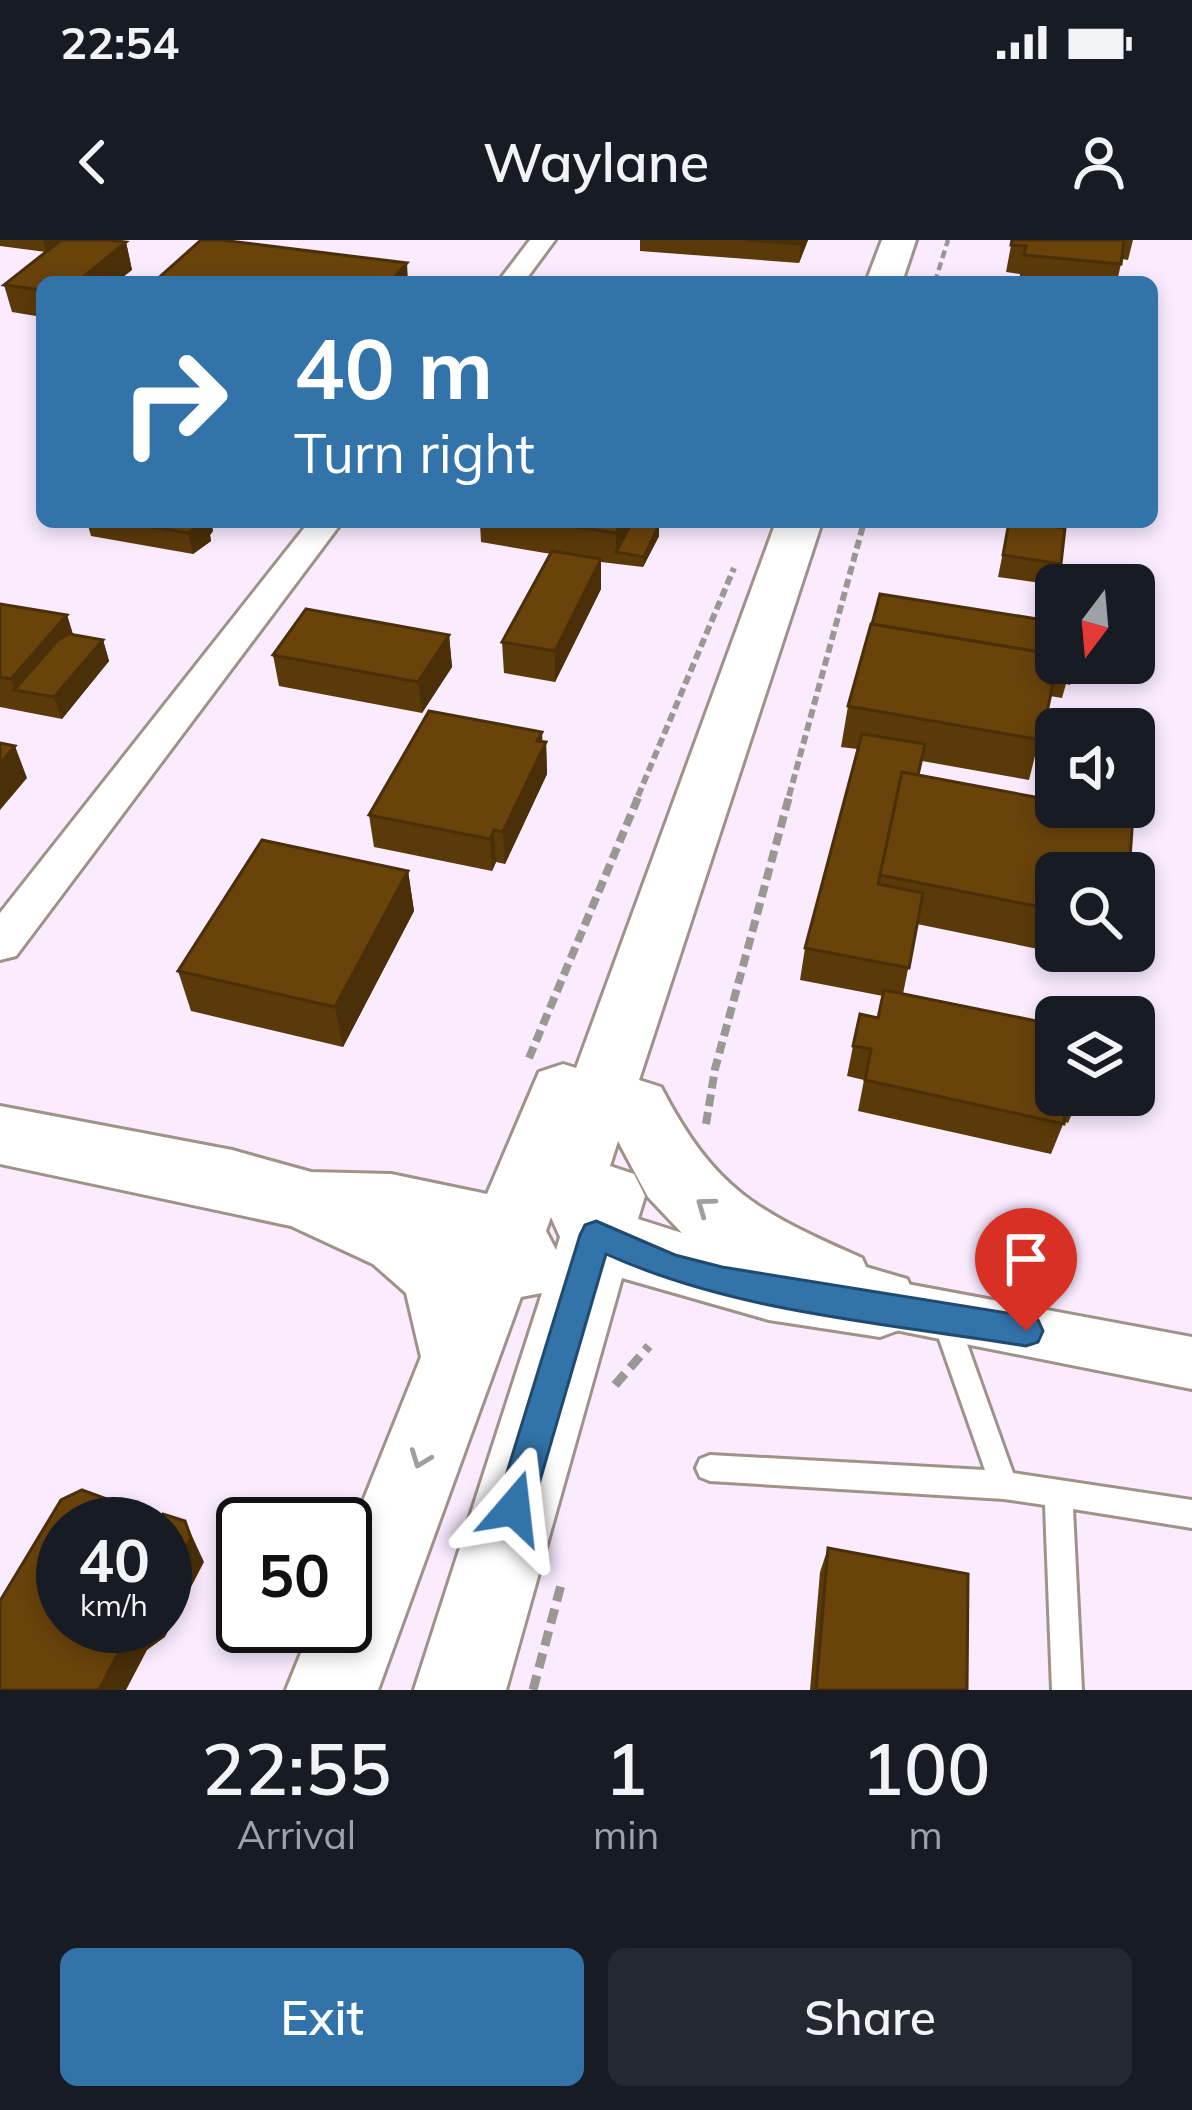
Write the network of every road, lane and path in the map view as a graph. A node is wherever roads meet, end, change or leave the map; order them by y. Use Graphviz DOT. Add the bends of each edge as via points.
graph roads {
  1 [pos="543,240"];
  2 [pos="899,240"];
  3 [pos="948,240"];
  4 [pos="516,276"];
  5 [pos="886,276"];
  6 [pos="937,276"];
  7 [pos="321,528"];
  8 [pos="797,528"];
  9 [pos="862,528"];
  10 [pos="740,554"];
  11 [pos="658,914"];
  12 [pos="0,944"];
  13 [pos="524,1070"];
  14 [pos="637,1107"];
  15 [pos="705,1130"];
  16 [pos="0,1135"];
  17 [pos="318,1201"];
  18 [pos="507,1232"];
  19 [pos="596,1235"];
  20 [pos="912,1309"];
  21 [pos="649,1346"];
  22 [pos="460,1356"];
  23 [pos="1192,1363"];
  24 [pos="611,1392"];
  25 [pos="710,1468"];
  26 [pos="1004,1485"];
  27 [pos="1058,1494"];
  28 [pos="1192,1514"];
  29 [pos="563,1575"];
  30 [pos="332,1690"];
  31 [pos="458,1690"];
  32 [pos="533,1690"];
  33 [pos="1067,1690"];
  1 -- 4 [label="street"];
  2 -- 5 [label="main road"];
  3 -- 6 [label="path"];
  7 -- 12 [label="street"];
  8 -- 11 [label="main road"];
  9 -- 15 [label="path"];
  10 -- 13 [label="path"];
  11 -- 14 [label="main road" via="686,960"];
  11 -- 18 [label="main road" via="621,944"];
  11 -- 19 [label="main road" via="575,1166"];
  14 -- 19 [label="main road"];
  20 -- 14 [label="main road, one-way" via="778,1255 691,1198"];
  16 -- 17 [label="main road"];
  17 -- 18 [label="main road" via="392,1200"];
  17 -- 22 [label="main road" via="383,1228 431,1268 452,1306"];
  18 -- 22 [label="main road"];
  18 -- 31 [label="main road" via="536,1296 538,1340"];
  19 -- 20 [label="main road" via="722,1281"];
  19 -- 31 [label="main road"];
  20 -- 23 [label="street"];
  20 -- 26 [label="lane"];
  21 -- 24 [label="path"];
  22 -- 30 [label="main road, one-way"];
  25 -- 26 [label="lane"];
  26 -- 27 [label="lane"];
  27 -- 28 [label="lane"];
  27 -- 33 [label="lane"];
  29 -- 32 [label="path"];
}
